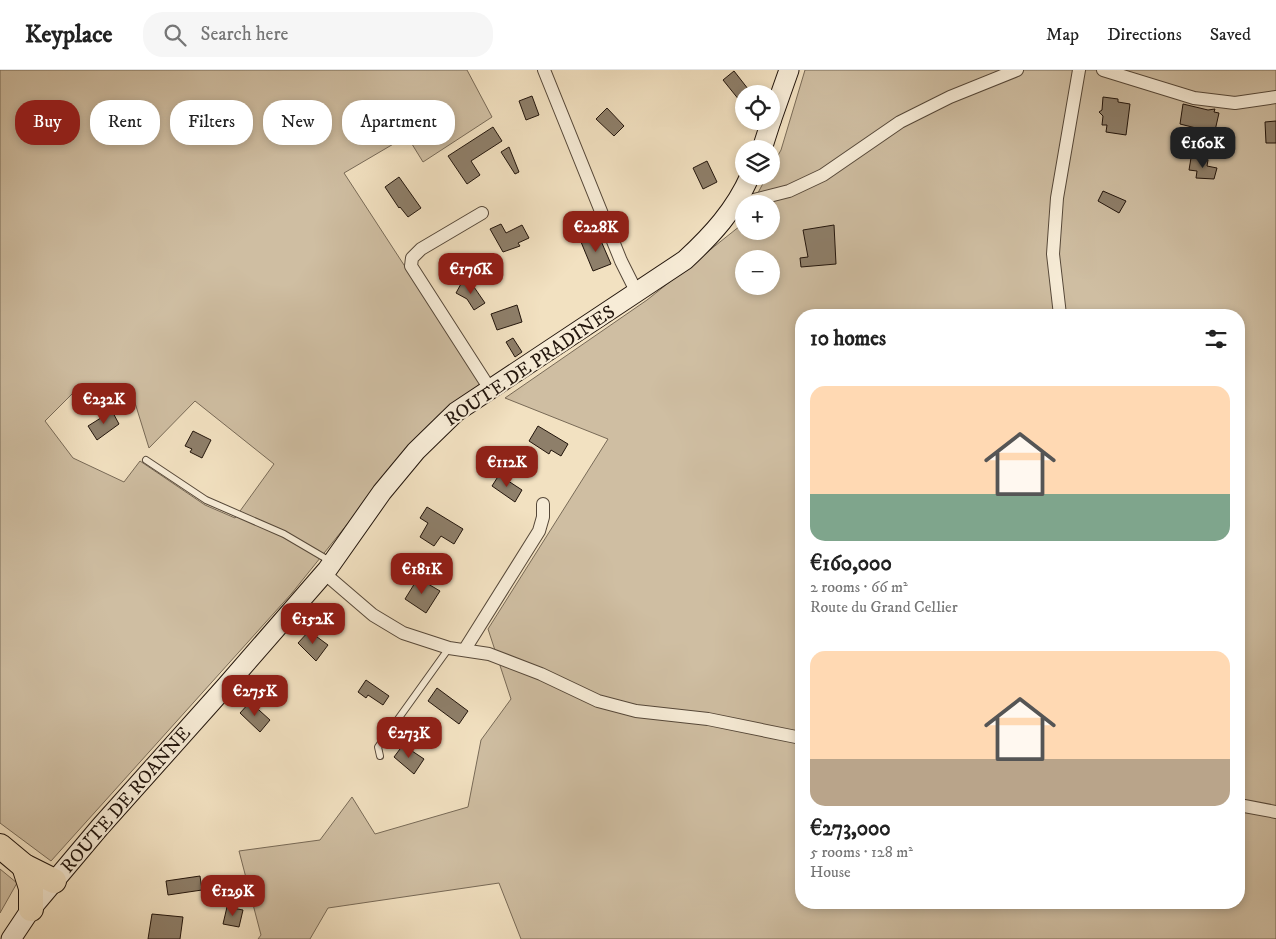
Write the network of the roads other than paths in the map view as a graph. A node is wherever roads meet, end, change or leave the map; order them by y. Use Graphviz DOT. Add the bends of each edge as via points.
graph roads {
  1 [pos="544,70"];
  2 [pos="789,70"];
  3 [pos="1018,70"];
  4 [pos="1079,70"];
  5 [pos="1104,70"];
  6 [pos="780,96"];
  7 [pos="1276,97"];
  8 [pos="746,185"];
  9 [pos="734,205"];
  10 [pos="482,213"];
  11 [pos="637,293"];
  12 [pos="1059,309"];
  13 [pos="490,389"];
  14 [pos="146,460"];
  15 [pos="542,504"];
  16 [pos="328,568"];
  17 [pos="449,648"];
  18 [pos="465,649"];
  19 [pos="795,737"];
  20 [pos="380,756"];
  21 [pos="1245,806"];
  22 [pos="1276,812"];
  23 [pos="0,846"];
  24 [pos="24,866"];
  25 [pos="54,881"];
  26 [pos="31,909"];
  27 [pos="11,939"];
  1 -- 11 [label="street"];
  2 -- 6 [label="street"];
  3 -- 9 [label="street" via="950,97 900,122 823,175 789,191"];
  4 -- 12 [label="street" via="1057,198 1053,254"];
  5 -- 7 [label="street" via="1194,98 1235,103"];
  8 -- 9 [label="street, ROUTE DE PRADINES"];
  9 -- 11 [label="street, ROUTE DE PRADINES" via="710,237 685,260"];
  10 -- 13 [label="street" via="421,250 412,258 411,266"];
  11 -- 13 [label="street, ROUTE DE PRADINES"];
  13 -- 16 [label="street, ROUTE DE PRADINES" via="456,412 416,451 382,492"];
  14 -- 16 [label="lane" via="206,500 284,534"];
  15 -- 18 [label="street" via="539,531"];
  16 -- 17 [label="street" via="372,615 403,634"];
  16 -- 25 [label="street, ROUTE DE ROANNE"];
  17 -- 18 [label="street"];
  17 -- 20 [label="lane" via="378,748"];
  18 -- 19 [label="street" via="489,654 598,701 627,709 708,719"];
  21 -- 22 [label="street"];
  23 -- 24 [label="highway"];
  24 -- 25 [label="highway"];
  24 -- 26 [label="highway"];
  25 -- 26 [label="street, ROUTE DE ROANNE"];
  26 -- 27 [label="street, ROUTE DE ROANNE"];
}
